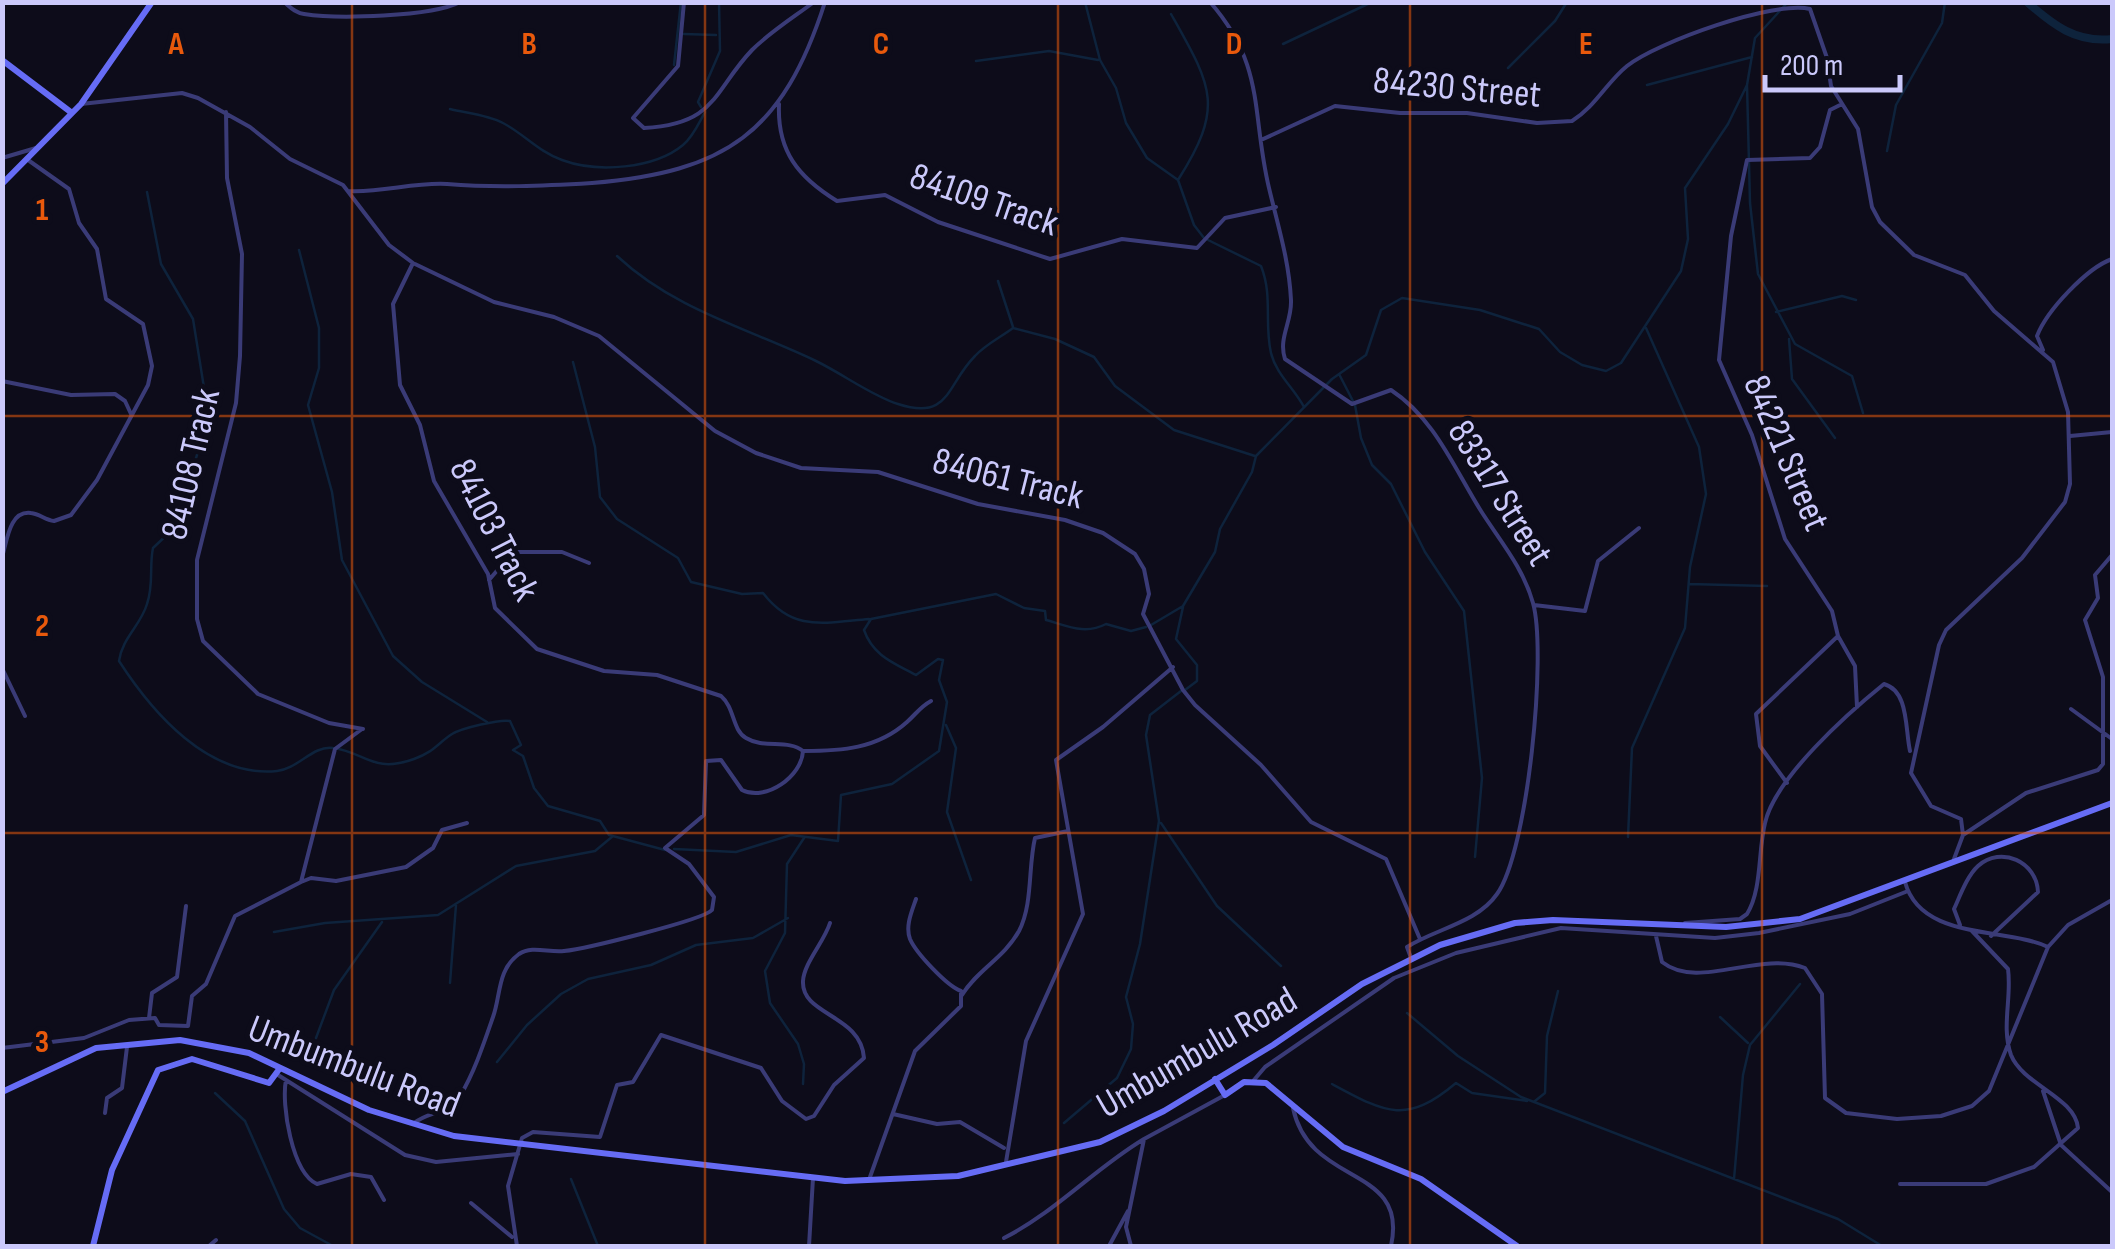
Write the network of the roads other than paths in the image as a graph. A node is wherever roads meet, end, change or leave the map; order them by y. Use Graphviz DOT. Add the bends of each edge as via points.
graph roads {
  1 [pos="152,2"];
  2 [pos="284,2"];
  3 [pos="460,2"];
  4 [pos="684,2"];
  5 [pos="814,2"];
  6 [pos="825,2"];
  7 [pos="1210,2"];
  8 [pos="2,60"];
  9 [pos="82,104"];
  10 [pos="779,104"];
  11 [pos="1842,104"];
  12 [pos="226,112"];
  13 [pos="72,113"];
  14 [pos="1261,140"];
  15 [pos="38,147"];
  16 [pos="2,158"];
  17 [pos="26,159"];
  18 [pos="2,184"];
  19 [pos="348,191"];
  20 [pos="1276,207"];
  21 [pos="2112,259"];
  22 [pos="413,263"];
  23 [pos="2046,354"];
  24 [pos="2,380"];
  25 [pos="130,417"];
  26 [pos="2112,432"];
  27 [pos="2070,436"];
  28 [pos="1639,528"];
  29 [pos="2112,556"];
  30 [pos="2,557"];
  31 [pos="589,563"];
  32 [pos="489,580"];
  33 [pos="1534,606"];
  34 [pos="1838,636"];
  35 [pos="1173,667"];
  36 [pos="2,668"];
  37 [pos="930,701"];
  38 [pos="1857,708"];
  39 [pos="2071,709"];
  40 [pos="25,716"];
  41 [pos="2101,733"];
  42 [pos="2112,739"];
  43 [pos="803,751"];
  44 [pos="1911,756"];
  45 [pos="1786,783"];
  46 [pos="2112,803"];
  47 [pos="466,823"];
  48 [pos="1070,831"];
  49 [pos="1963,836"];
  50 [pos="1954,863"];
  51 [pos="300,882"];
  52 [pos="1906,886"];
  53 [pos="916,899"];
  54 [pos="2112,900"];
  55 [pos="186,906"];
  56 [pos="830,924"];
  57 [pos="1561,924"];
  58 [pos="1683,925"];
  59 [pos="1960,926"];
  60 [pos="1972,932"];
  61 [pos="1656,935"];
  62 [pos="1991,936"];
  63 [pos="1420,939"];
  64 [pos="2048,947"];
  65 [pos="1414,956"];
  66 [pos="1421,964"];
  67 [pos="962,995"];
  68 [pos="150,1018"];
  69 [pos="159,1025"];
  70 [pos="156,1040"];
  71 [pos="2008,1042"];
  72 [pos="128,1043"];
  73 [pos="2,1048"];
  74 [pos="279,1071"];
  75 [pos="286,1080"];
  76 [pos="1215,1080"];
  77 [pos="1254,1080"];
  78 [pos="2043,1091"];
  79 [pos="2,1092"];
  80 [pos="1225,1095"];
  81 [pos="1293,1103"];
  82 [pos="105,1113"];
  83 [pos="892,1114"];
  84 [pos="412,1126"];
  85 [pos="1144,1139"];
  86 [pos="520,1144"];
  87 [pos="2061,1145"];
  88 [pos="1006,1150"];
  89 [pos="518,1154"];
  90 [pos="1007,1166"];
  91 [pos="812,1178"];
  92 [pos="869,1182"];
  93 [pos="1900,1184"];
  94 [pos="2112,1192"];
  95 [pos="384,1200"];
  96 [pos="471,1203"];
  97 [pos="1130,1207"];
  98 [pos="512,1237"];
  99 [pos="1004,1238"];
  100 [pos="216,1240"];
  101 [pos="93,1246"];
  102 [pos="210,1246"];
  103 [pos="517,1246"];
  104 [pos="809,1246"];
  105 [pos="1110,1246"];
  106 [pos="1131,1246"];
  107 [pos="1391,1246"];
  108 [pos="1518,1246"];
  1 -- 9 [label="main road"];
  2 -- 3 [label="street" via="306,15 389,16"];
  4 -- 5 [label="street" via="678,66 633,118 644,128 707,109 751,51"];
  6 -- 10 [label="street"];
  7 -- 14 [label="street, 83317 Street" via="1232,28 1255,79"];
  8 -- 13 [label="main road"];
  9 -- 12 [label="street" via="182,93"];
  9 -- 13 [label="main road"];
  10 -- 19 [label="street" via="730,149 678,172 514,188 444,184"];
  10 -- 20 [label="street, 84109 Track" via="790,162 837,201 885,195 938,222 1042,258 1122,238 1197,248 1225,218"];
  11 -- 14 [label="street, 84230 Street" via="1815,16 1800,5 1781,6 1636,59 1572,121 1335,106"];
  11 -- 23 [label="street" via="1858,129 1880,222 1914,255 1966,275 1994,312"];
  11 -- 34 [label="street, 84221 Street" via="1830,110 1810,158 1747,160 1731,236 1719,360 1786,539 1832,611"];
  12 -- 19 [label="street"];
  12 -- 51 [label="street, 84108 Track" via="227,178 242,254 240,356 236,403 197,560 198,630 258,694 329,723 363,728 335,748"];
  13 -- 15 [label="main road"];
  14 -- 20 [label="street, 83317 Street"];
  15 -- 16 [label="street"];
  15 -- 17 [label="main road"];
  17 -- 18 [label="main road"];
  17 -- 25 [label="street" via="69,189 79,223 97,249 106,298 143,324 151,377"];
  19 -- 22 [label="street" via="389,245"];
  20 -- 33 [label="street, 83317 Street" via="1292,304 1282,350 1288,365 1352,404 1391,390 1407,402 1455,460"];
  21 -- 23 [label="street" via="2099,264 2047,318 2038,336"];
  22 -- 32 [label="street, 84103 Track" via="393,304 400,385 420,425 434,480"];
  22 -- 35 [label="street, 84061 Track" via="494,302 554,316 599,336 716,431 756,453 801,468 878,472 1102,533 1144,568 1149,594 1143,614"];
  23 -- 27 [label="street" via="2056,367"];
  24 -- 25 [label="street" via="71,395 114,394 125,401"];
  25 -- 30 [label="street" via="75,511 54,521 20,515"];
  26 -- 27 [label="street"];
  27 -- 44 [label="street" via="2065,502 2022,558 1941,637"];
  28 -- 33 [label="street" via="1598,561 1585,611"];
  29 -- 41 [label="street" via="2095,575 2098,598 2085,620 2101,659"];
  31 -- 32 [label="street" via="562,552 518,552"];
  32 -- 43 [label="street, 84103 Track" via="495,608 538,650 721,696 748,740"];
  33 -- 63 [label="street, 83317 Street" via="1532,730 1513,860 1490,903"];
  34 -- 38 [label="street, 84221 Street" via="1858,674"];
  34 -- 45 [label="street" via="1756,714 1760,746"];
  35 -- 48 [label="street" via="1056,760"];
  35 -- 63 [label="street, 84061 Track" via="1195,705 1261,764 1311,822 1386,860"];
  36 -- 40 [label="street"];
  37 -- 43 [label="street, 84103 Track" via="869,745 832,754"];
  38 -- 44 [label="street" via="1884,684 1896,689"];
  38 -- 45 [label="street"];
  39 -- 41 [label="street"];
  41 -- 42 [label="street"];
  41 -- 49 [label="street" via="2105,757 2098,770 2026,793"];
  43 -- 84 [label="street" via="788,779 757,793 742,790 720,760 706,761 704,815 665,848 703,880 714,898 712,910 689,923 515,957 459,1097"];
  44 -- 49 [label="street" via="1920,794 1940,813 1961,819"];
  45 -- 58 [label="street" via="1766,818 1747,914"];
  46 -- 50 [label="main road, Umbumbulu Road"];
  47 -- 51 [label="street" via="442,830 434,848 406,867"];
  48 -- 67 [label="street" via="1035,838 1021,926"];
  48 -- 88 [label="street" via="1083,914 1026,1040"];
  49 -- 50 [label="street"];
  50 -- 52 [label="main road, Umbumbulu Road"];
  51 -- 69 [label="street" via="236,916 206,984 190,1001 188,1026"];
  52 -- 58 [label="main road, Umbumbulu Road" via="1784,922"];
  52 -- 59 [label="street" via="1917,907"];
  52 -- 61 [label="street" via="1803,926 1715,938"];
  53 -- 67 [label="street" via="910,940"];
  54 -- 64 [label="street" via="2068,925"];
  55 -- 68 [label="street" via="178,976 152,993"];
  56 -- 86 [label="street" via="804,974 804,989 812,1004 854,1032 864,1058 814,1116 789,1108 762,1068 661,1036 633,1082 616,1085 600,1137 528,1133"];
  57 -- 58 [label="main road, Umbumbulu Road"];
  57 -- 61 [label="street"];
  57 -- 65 [label="main road, Umbumbulu Road" via="1515,923"];
  57 -- 66 [label="street"];
  59 -- 60 [label="street"];
  59 -- 62 [label="street" via="1954,910 1973,871 1994,858 2012,857 2028,866 2038,892"];
  60 -- 62 [label="street"];
  60 -- 71 [label="street" via="2008,968"];
  61 -- 71 [label="street" via="1662,962 1687,974 1778,961 1805,968 1823,1004 1822,1086 1831,1104 1846,1112 1907,1119 1962,1113 1989,1091"];
  62 -- 64 [label="street" via="2030,938"];
  63 -- 65 [label="street" via="1406,946"];
  64 -- 71 [label="street"];
  65 -- 66 [label="street"];
  65 -- 76 [label="main road, Umbumbulu Road"];
  66 -- 77 [label="street"];
  67 -- 83 [label="street" via="958,1014 915,1052"];
  68 -- 69 [label="street"];
  68 -- 73 [label="street" via="84,1038"];
  69 -- 70 [label="street"];
  70 -- 72 [label="main road, Umbumbulu Road"];
  70 -- 74 [label="main road, Umbumbulu Road" via="216,1045"];
  71 -- 78 [label="street" via="2018,1068"];
  72 -- 79 [label="main road, Umbumbulu Road" via="69,1058"];
  72 -- 82 [label="street" via="123,1085 107,1098"];
  74 -- 75 [label="street"];
  74 -- 84 [label="main road, Umbumbulu Road"];
  74 -- 101 [label="main road" via="264,1083 192,1059 158,1070 112,1170"];
  75 -- 89 [label="street" via="405,1154 447,1162"];
  75 -- 95 [label="street" via="286,1118 307,1177 317,1184 360,1173"];
  76 -- 80 [label="main road"];
  76 -- 90 [label="main road, Umbumbulu Road" via="1100,1142"];
  77 -- 80 [label="main road"];
  77 -- 81 [label="main road"];
  78 -- 87 [label="street"];
  78 -- 87 [label="street" via="2078,1124"];
  80 -- 85 [label="street"];
  81 -- 107 [label="street" via="1313,1150 1387,1199 1395,1216"];
  81 -- 108 [label="main road" via="1343,1147 1420,1178"];
  83 -- 88 [label="street" via="960,1122"];
  83 -- 92 [label="street"];
  84 -- 86 [label="main road, Umbumbulu Road"];
  85 -- 97 [label="street"];
  85 -- 99 [label="street" via="1050,1213"];
  86 -- 89 [label="street"];
  86 -- 91 [label="main road, Umbumbulu Road"];
  87 -- 93 [label="street" via="2034,1167 1986,1184"];
  87 -- 94 [label="street"];
  88 -- 90 [label="street"];
  89 -- 98 [label="street" via="508,1186"];
  90 -- 92 [label="main road, Umbumbulu Road"];
  91 -- 92 [label="main road, Umbumbulu Road"];
  91 -- 104 [label="street"];
  96 -- 98 [label="street"];
  97 -- 105 [label="street"];
  97 -- 106 [label="street"];
  98 -- 103 [label="street"];
  100 -- 102 [label="street"];
}
